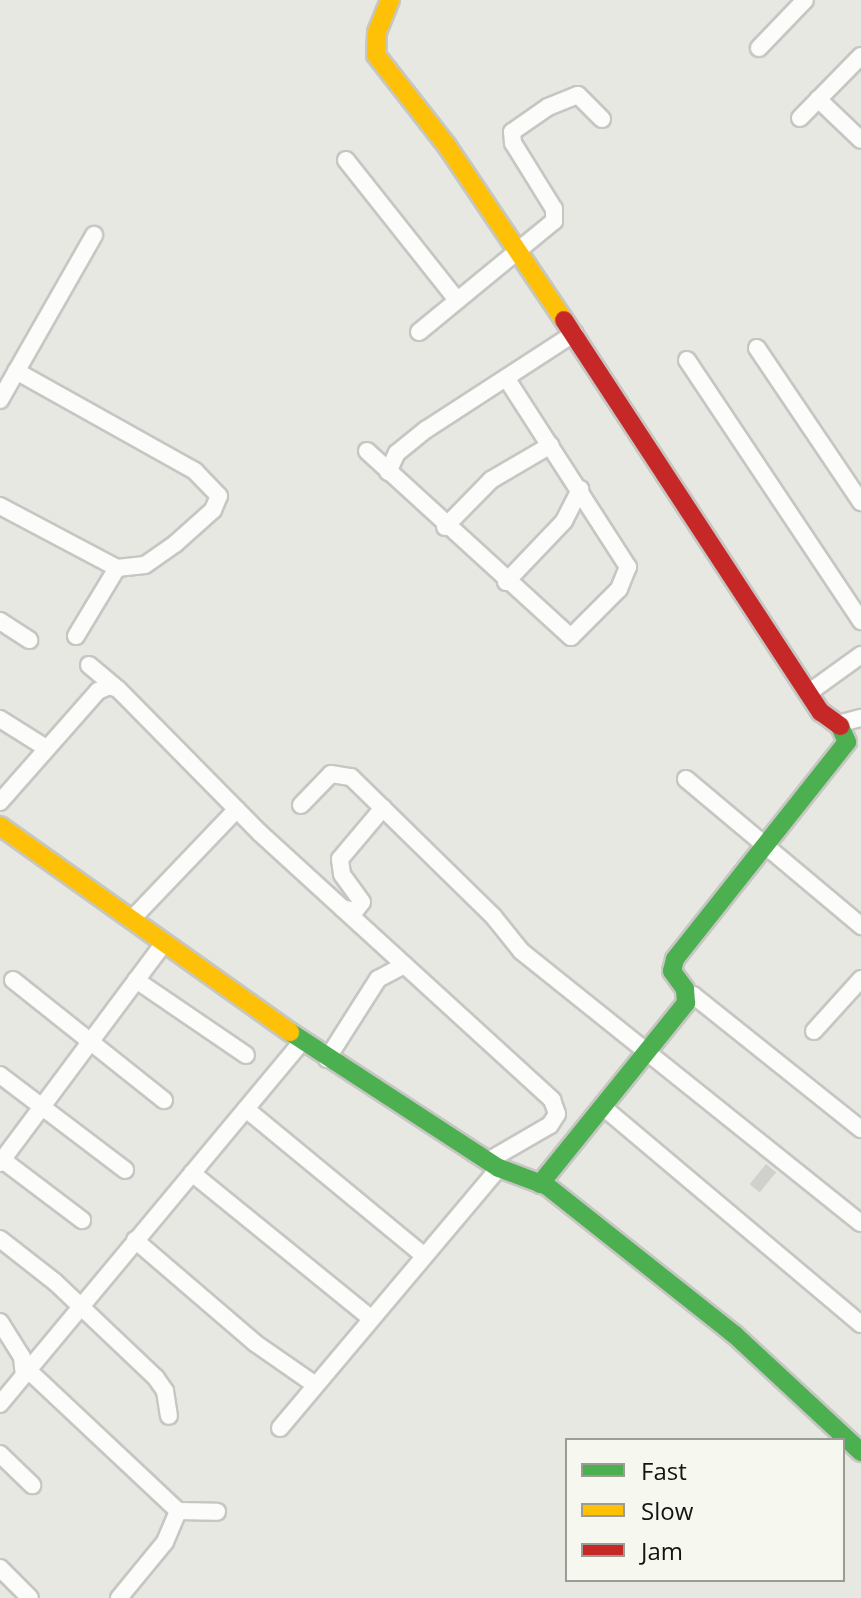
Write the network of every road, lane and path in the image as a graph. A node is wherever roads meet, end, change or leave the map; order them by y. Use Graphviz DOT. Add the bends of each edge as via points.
graph roads {
  1 [pos="390,0"];
  2 [pos="802,1"];
  3 [pos="759,48"];
  4 [pos="861,56"];
  5 [pos="818,99"];
  6 [pos="800,118"];
  7 [pos="602,119"];
  8 [pos="861,140"];
  9 [pos="346,160"];
  10 [pos="94,235"];
  11 [pos="518,250"];
  12 [pos="457,300"];
  13 [pos="419,332"];
  14 [pos="575,333"];
  15 [pos="757,348"];
  16 [pos="687,360"];
  17 [pos="16,371"];
  18 [pos="506,378"];
  19 [pos="0,400"];
  20 [pos="551,445"];
  21 [pos="367,451"];
  22 [pos="388,472"];
  23 [pos="580,489"];
  24 [pos="861,502"];
  25 [pos="0,506"];
  26 [pos="445,527"];
  27 [pos="117,568"];
  28 [pos="506,582"];
  29 [pos="0,621"];
  30 [pos="861,621"];
  31 [pos="76,636"];
  32 [pos="29,640"];
  33 [pos="861,655"];
  34 [pos="89,665"];
  35 [pos="116,688"];
  36 [pos="811,691"];
  37 [pos="861,718"];
  38 [pos="0,719"];
  39 [pos="838,724"];
  40 [pos="46,748"];
  41 [pos="686,779"];
  42 [pos="0,802"];
  43 [pos="301,805"];
  44 [pos="383,808"];
  45 [pos="237,809"];
  46 [pos="0,826"];
  47 [pos="765,847"];
  48 [pos="342,908"];
  49 [pos="131,920"];
  50 [pos="861,926"];
  51 [pos="163,944"];
  52 [pos="404,965"];
  53 [pos="861,979"];
  54 [pos="13,980"];
  55 [pos="136,980"];
  56 [pos="687,995"];
  57 [pos="814,1031"];
  58 [pos="302,1042"];
  59 [pos="89,1043"];
  60 [pos="648,1052"];
  61 [pos="246,1055"];
  62 [pos="327,1059"];
  63 [pos="0,1075"];
  64 [pos="164,1100"];
  65 [pos="603,1107"];
  66 [pos="40,1109"];
  67 [pos="246,1109"];
  68 [pos="861,1129"];
  69 [pos="1,1160"];
  70 [pos="494,1165"];
  71 [pos="125,1170"];
  72 [pos="192,1173"];
  73 [pos="540,1184"];
  74 [pos="82,1220"];
  75 [pos="861,1223"];
  76 [pos="0,1239"];
  77 [pos="135,1240"];
  78 [pos="423,1255"];
  79 [pos="80,1306"];
  80 [pos="369,1317"];
  81 [pos="0,1322"];
  82 [pos="861,1324"];
  83 [pos="26,1373"];
  84 [pos="314,1384"];
  85 [pos="0,1404"];
  86 [pos="169,1416"];
  87 [pos="280,1428"];
  88 [pos="861,1452"];
  89 [pos="0,1454"];
  90 [pos="32,1485"];
  91 [pos="178,1511"];
  92 [pos="217,1512"];
  93 [pos="0,1568"];
  94 [pos="30,1598"];
  95 [pos="119,1598"];
  1 -- 11 [label="street" via="377,32 376,55"];
  2 -- 3 [label="street"];
  4 -- 5 [label="street"];
  5 -- 6 [label="street"];
  5 -- 8 [label="street"];
  7 -- 11 [label="street" via="578,95 548,107 512,132 513,143 554,209 550,227"];
  9 -- 12 [label="street"];
  10 -- 17 [label="street"];
  11 -- 12 [label="street"];
  11 -- 14 [label="street"];
  12 -- 13 [label="street"];
  14 -- 18 [label="street"];
  14 -- 36 [label="street"];
  15 -- 24 [label="street"];
  16 -- 30 [label="street"];
  17 -- 19 [label="street"];
  17 -- 27 [label="street" via="195,471 219,496 213,510 145,565"];
  18 -- 20 [label="street"];
  18 -- 22 [label="street" via="407,444"];
  20 -- 23 [label="street"];
  20 -- 26 [label="street" via="491,480"];
  21 -- 22 [label="street"];
  22 -- 26 [label="street"];
  23 -- 28 [label="street" via="564,521"];
  23 -- 28 [label="street" via="625,558 629,573 619,589 569,638"];
  25 -- 27 [label="street"];
  26 -- 28 [label="street"];
  27 -- 31 [label="street"];
  29 -- 32 [label="street"];
  33 -- 36 [label="street"];
  34 -- 35 [label="street"];
  35 -- 40 [label="street" via="98,691"];
  35 -- 45 [label="street"];
  36 -- 39 [label="street" via="821,712"];
  37 -- 39 [label="street"];
  38 -- 40 [label="street"];
  39 -- 47 [label="street" via="847,742 843,752"];
  40 -- 42 [label="street"];
  41 -- 47 [label="street"];
  43 -- 44 [label="street" via="328,775 339,772"];
  44 -- 48 [label="street" via="340,859 340,869 362,902 355,911"];
  44 -- 60 [label="street" via="493,916 521,951"];
  45 -- 48 [label="street"];
  45 -- 49 [label="street"];
  46 -- 49 [label="street"];
  47 -- 50 [label="street"];
  47 -- 56 [label="street" via="675,959 672,971"];
  48 -- 52 [label="street"];
  49 -- 51 [label="street"];
  51 -- 55 [label="street"];
  51 -- 58 [label="street"];
  52 -- 62 [label="street" via="378,979"];
  52 -- 70 [label="street" via="557,1109 541,1132"];
  53 -- 57 [label="street"];
  54 -- 59 [label="street"];
  55 -- 59 [label="street"];
  55 -- 61 [label="street"];
  56 -- 60 [label="street"];
  56 -- 68 [label="street"];
  58 -- 62 [label="street"];
  58 -- 67 [label="street"];
  59 -- 64 [label="street"];
  59 -- 66 [label="street"];
  60 -- 65 [label="street"];
  60 -- 75 [label="street"];
  62 -- 70 [label="street"];
  63 -- 66 [label="street"];
  65 -- 73 [label="street"];
  65 -- 82 [label="street"];
  66 -- 69 [label="street"];
  66 -- 71 [label="street"];
  67 -- 72 [label="street"];
  67 -- 78 [label="street"];
  69 -- 74 [label="street"];
  70 -- 73 [label="street"];
  70 -- 78 [label="street"];
  72 -- 77 [label="street"];
  72 -- 80 [label="street"];
  73 -- 88 [label="street" via="735,1335"];
  76 -- 79 [label="street"];
  77 -- 79 [label="street"];
  77 -- 84 [label="street" via="255,1343"];
  78 -- 80 [label="street"];
  79 -- 83 [label="street"];
  79 -- 86 [label="street" via="161,1384"];
  80 -- 84 [label="street"];
  81 -- 83 [label="street"];
  83 -- 85 [label="street"];
  83 -- 91 [label="street"];
  84 -- 87 [label="street"];
  89 -- 90 [label="street"];
  91 -- 92 [label="street"];
  91 -- 95 [label="street" via="165,1542"];
  93 -- 94 [label="street"];
}
